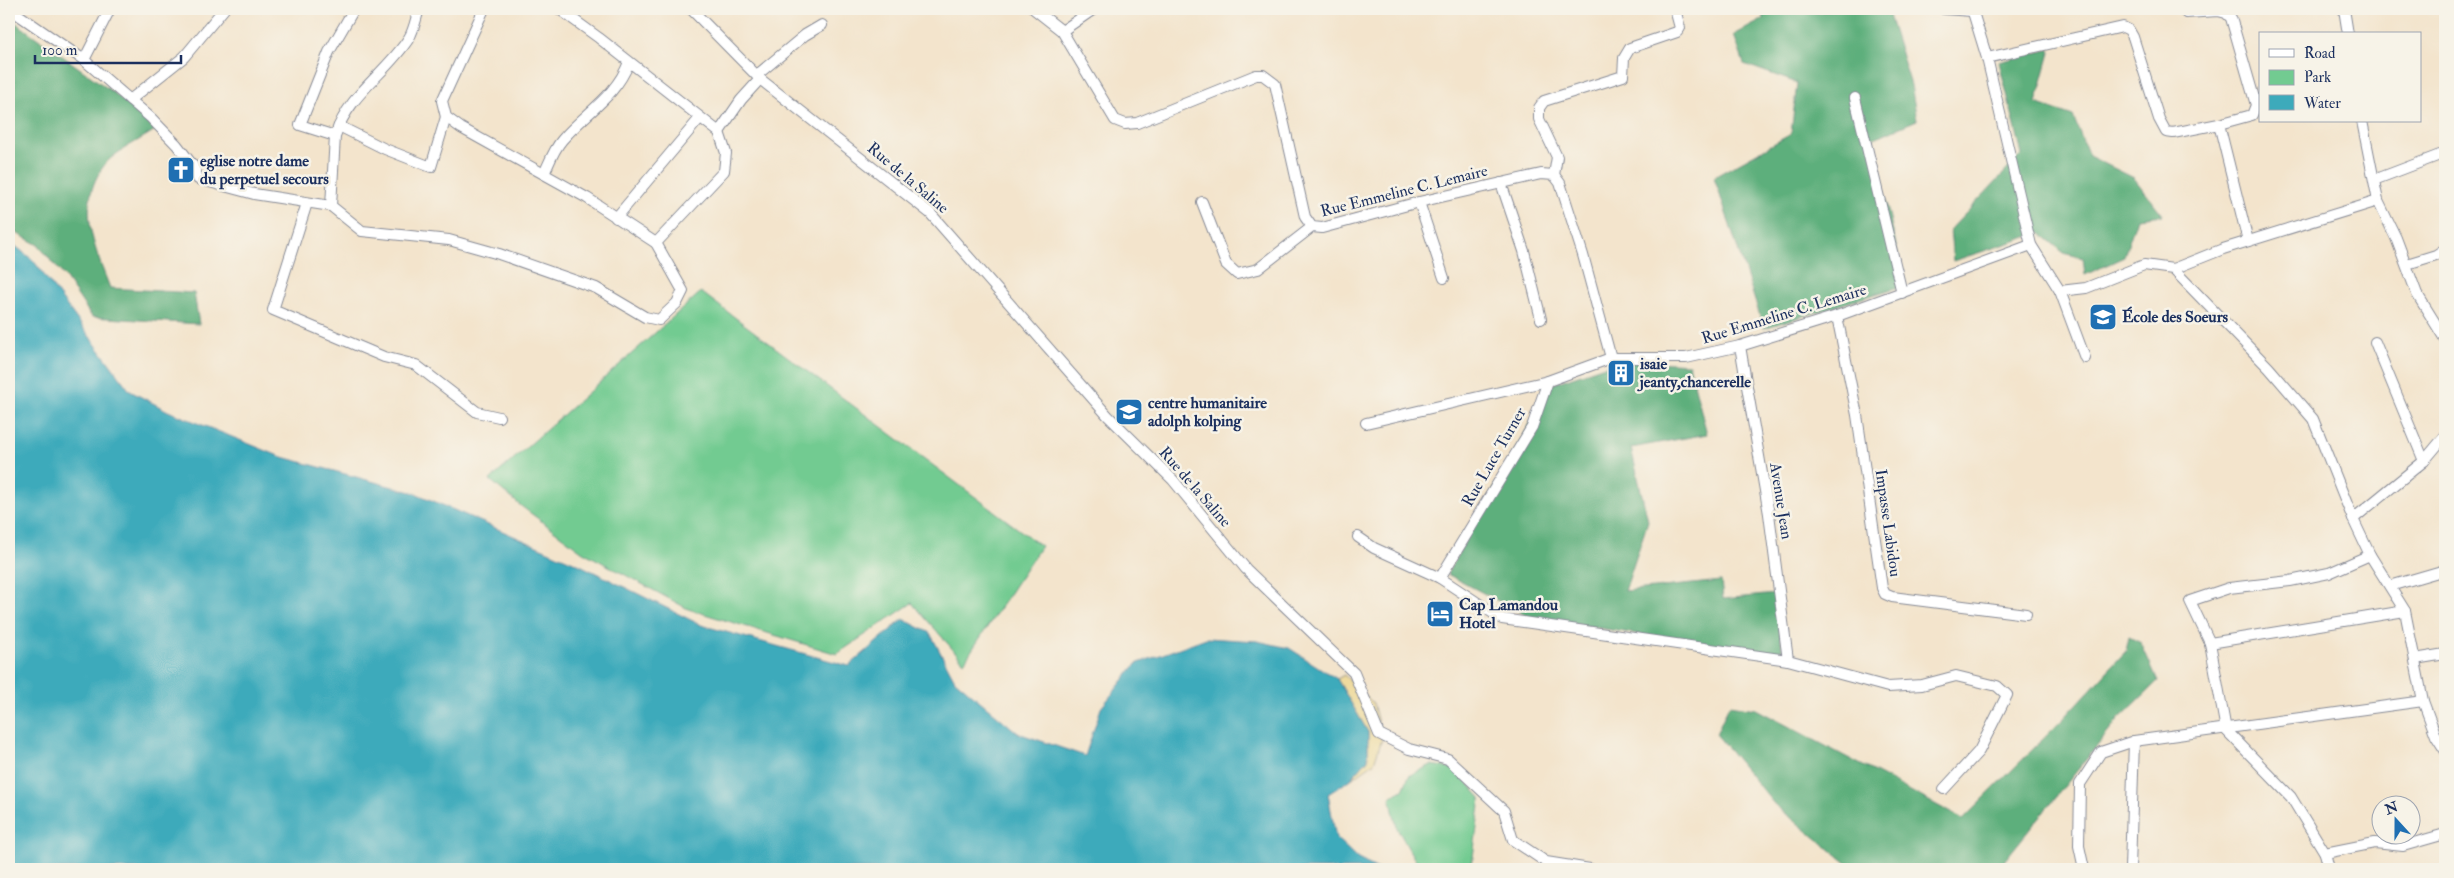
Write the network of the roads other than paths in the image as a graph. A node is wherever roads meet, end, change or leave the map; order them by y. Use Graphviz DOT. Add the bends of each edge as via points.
graph roads {
  1 [pos="10,9"];
  2 [pos="110,9"];
  3 [pos="224,9"];
  4 [pos="354,9"];
  5 [pos="419,9"];
  6 [pos="484,9"];
  7 [pos="559,9"];
  8 [pos="691,9"];
  9 [pos="1034,9"];
  10 [pos="1094,9"];
  11 [pos="1675,9"];
  12 [pos="1944,9"];
  13 [pos="2344,9"];
  14 [pos="1972,10"];
  15 [pos="2186,13"];
  16 [pos="822,25"];
  17 [pos="1062,31"];
  18 [pos="2348,32"];
  19 [pos="1987,58"];
  20 [pos="84,60"];
  21 [pos="629,62"];
  22 [pos="758,77"];
  23 [pos="1855,98"];
  24 [pos="130,100"];
  25 [pos="446,117"];
  26 [pos="700,118"];
  27 [pos="2362,122"];
  28 [pos="2219,124"];
  29 [pos="339,126"];
  30 [pos="719,132"];
  31 [pos="336,136"];
  32 [pos="2445,153"];
  33 [pos="544,174"];
  34 [pos="1554,175"];
  35 [pos="2374,180"];
  36 [pos="1501,183"];
  37 [pos="2378,201"];
  38 [pos="307,202"];
  39 [pos="1202,202"];
  40 [pos="1419,202"];
  41 [pos="331,206"];
  42 [pos="616,218"];
  43 [pos="1312,227"];
  44 [pos="2248,241"];
  45 [pos="656,243"];
  46 [pos="2031,245"];
  47 [pos="2445,248"];
  48 [pos="2407,264"];
  49 [pos="2173,269"];
  50 [pos="1444,278"];
  51 [pos="2060,290"];
  52 [pos="1902,293"];
  53 [pos="1837,316"];
  54 [pos="1541,319"];
  55 [pos="2445,339"];
  56 [pos="2375,342"];
  57 [pos="1740,346"];
  58 [pos="1611,358"];
  59 [pos="2085,358"];
  60 [pos="1548,381"];
  61 [pos="499,417"];
  62 [pos="1366,423"];
  63 [pos="2445,436"];
  64 [pos="2424,461"];
  65 [pos="2353,519"];
  66 [pos="1358,537"];
  67 [pos="2370,554"];
  68 [pos="2445,570"];
  69 [pos="1440,578"];
  70 [pos="2390,586"];
  71 [pos="2405,611"];
  72 [pos="2026,614"];
  73 [pos="2210,643"];
  74 [pos="2445,654"];
  75 [pos="2415,659"];
  76 [pos="1788,660"];
  77 [pos="2423,700"];
  78 [pos="2226,730"];
  79 [pos="2134,741"];
  80 [pos="2445,750"];
  81 [pos="1944,789"];
  82 [pos="2445,834"];
  83 [pos="2326,853"];
  84 [pos="1590,869"];
  85 [pos="2084,869"];
  86 [pos="2130,869"];
  87 [pos="2329,869"];
  1 -- 20 [label="street"];
  2 -- 20 [label="street"];
  3 -- 24 [label="street" via="184,57"];
  4 -- 31 [label="street" via="329,52 300,125"];
  5 -- 29 [label="street" via="410,37 347,108"];
  6 -- 25 [label="street" via="442,101"];
  7 -- 21 [label="street"];
  8 -- 22 [label="street, Rue de la Saline"];
  9 -- 17 [label="street, Rue Emmeline C. Lemaire"];
  10 -- 17 [label="street"];
  11 -- 34 [label="street" via="1680,28 1677,32 1630,48 1624,58 1623,76 1544,102 1539,108 1540,119 1557,157"];
  12 -- 14 [label="street"];
  13 -- 18 [label="street"];
  14 -- 19 [label="street"];
  15 -- 28 [label="street" via="2226,13 2235,29 2256,105 2252,115"];
  16 -- 22 [label="street" via="805,35"];
  17 -- 43 [label="street, Rue Emmeline C. Lemaire" via="1115,120 1124,124 1137,122 1256,75 1263,75 1275,84 1305,217"];
  19 -- 28 [label="street" via="2124,27 2133,37 2166,132"];
  19 -- 46 [label="street"];
  20 -- 24 [label="street"];
  21 -- 26 [label="street"];
  21 -- 33 [label="street" via="612,92 561,141"];
  22 -- 30 [label="street"];
  22 -- 84 [label="street, Rue de la Saline" via="930,213 1102,410 1172,480 1246,569 1354,672 1378,734 1409,749 1448,759 1504,811 1513,840 1546,862"];
  23 -- 52 [label="street"];
  24 -- 38 [label="street" via="177,145 194,167 198,179 254,194"];
  25 -- 29 [label="street" via="431,167"];
  25 -- 33 [label="street"];
  26 -- 30 [label="street"];
  26 -- 42 [label="street"];
  27 -- 35 [label="street"];
  28 -- 44 [label="street"];
  29 -- 31 [label="street"];
  30 -- 45 [label="street" via="726,153 724,171"];
  31 -- 41 [label="street"];
  32 -- 35 [label="street"];
  33 -- 42 [label="street"];
  34 -- 36 [label="street, Rue Emmeline C. Lemaire" via="1541,174"];
  34 -- 58 [label="street" via="1560,183 1583,255"];
  35 -- 37 [label="street"];
  36 -- 40 [label="street, Rue Emmeline C. Lemaire"];
  36 -- 54 [label="street" via="1524,251"];
  37 -- 44 [label="street"];
  37 -- 48 [label="street"];
  38 -- 41 [label="street"];
  38 -- 61 [label="street" via="273,310 384,357 416,365 477,412"];
  39 -- 43 [label="street" via="1226,264 1238,274 1258,269"];
  40 -- 43 [label="street, Rue Emmeline C. Lemaire" via="1322,228"];
  40 -- 50 [label="street"];
  41 -- 45 [label="street" via="362,231 449,240 499,254 596,288 645,317 659,320 677,303 683,291"];
  42 -- 45 [label="street"];
  44 -- 49 [label="street"];
  46 -- 51 [label="street"];
  46 -- 52 [label="street, Rue Emmeline C. Lemaire"];
  47 -- 48 [label="street" via="2436,255"];
  48 -- 55 [label="street" via="2417,294"];
  49 -- 51 [label="street" via="2144,265 2086,288"];
  49 -- 65 [label="street" via="2269,368 2313,419"];
  51 -- 59 [label="street"];
  52 -- 53 [label="street, Rue Emmeline C. Lemaire"];
  53 -- 57 [label="street, Rue Emmeline C. Lemaire"];
  53 -- 72 [label="street, Impasse Labidou" via="1857,415 1885,594"];
  56 -- 64 [label="street"];
  57 -- 58 [label="street, Rue Emmeline C. Lemaire" via="1686,358"];
  57 -- 76 [label="street, Avenue Jean" via="1769,514"];
  58 -- 60 [label="street"];
  60 -- 62 [label="street"];
  60 -- 69 [label="street, Rue Luce Turner" via="1532,427"];
  63 -- 64 [label="street"];
  64 -- 65 [label="street"];
  65 -- 67 [label="street"];
  66 -- 69 [label="street" via="1374,548"];
  67 -- 70 [label="street"];
  67 -- 73 [label="street" via="2329,573 2229,588 2190,601"];
  68 -- 70 [label="street"];
  69 -- 76 [label="street" via="1502,619"];
  70 -- 71 [label="street"];
  71 -- 73 [label="street"];
  71 -- 75 [label="street"];
  73 -- 78 [label="street"];
  74 -- 75 [label="street"];
  75 -- 77 [label="street"];
  76 -- 81 [label="street" via="1888,687 1922,685 1956,676 1997,686 2007,695 1979,751"];
  77 -- 78 [label="street"];
  77 -- 80 [label="street" via="2436,736"];
  78 -- 79 [label="street"];
  78 -- 83 [label="street" via="2291,797"];
  79 -- 85 [label="street" via="2101,752 2080,784 2079,846"];
  79 -- 86 [label="street"];
  82 -- 83 [label="street" via="2403,846 2375,843"];
  83 -- 87 [label="street"];
}
